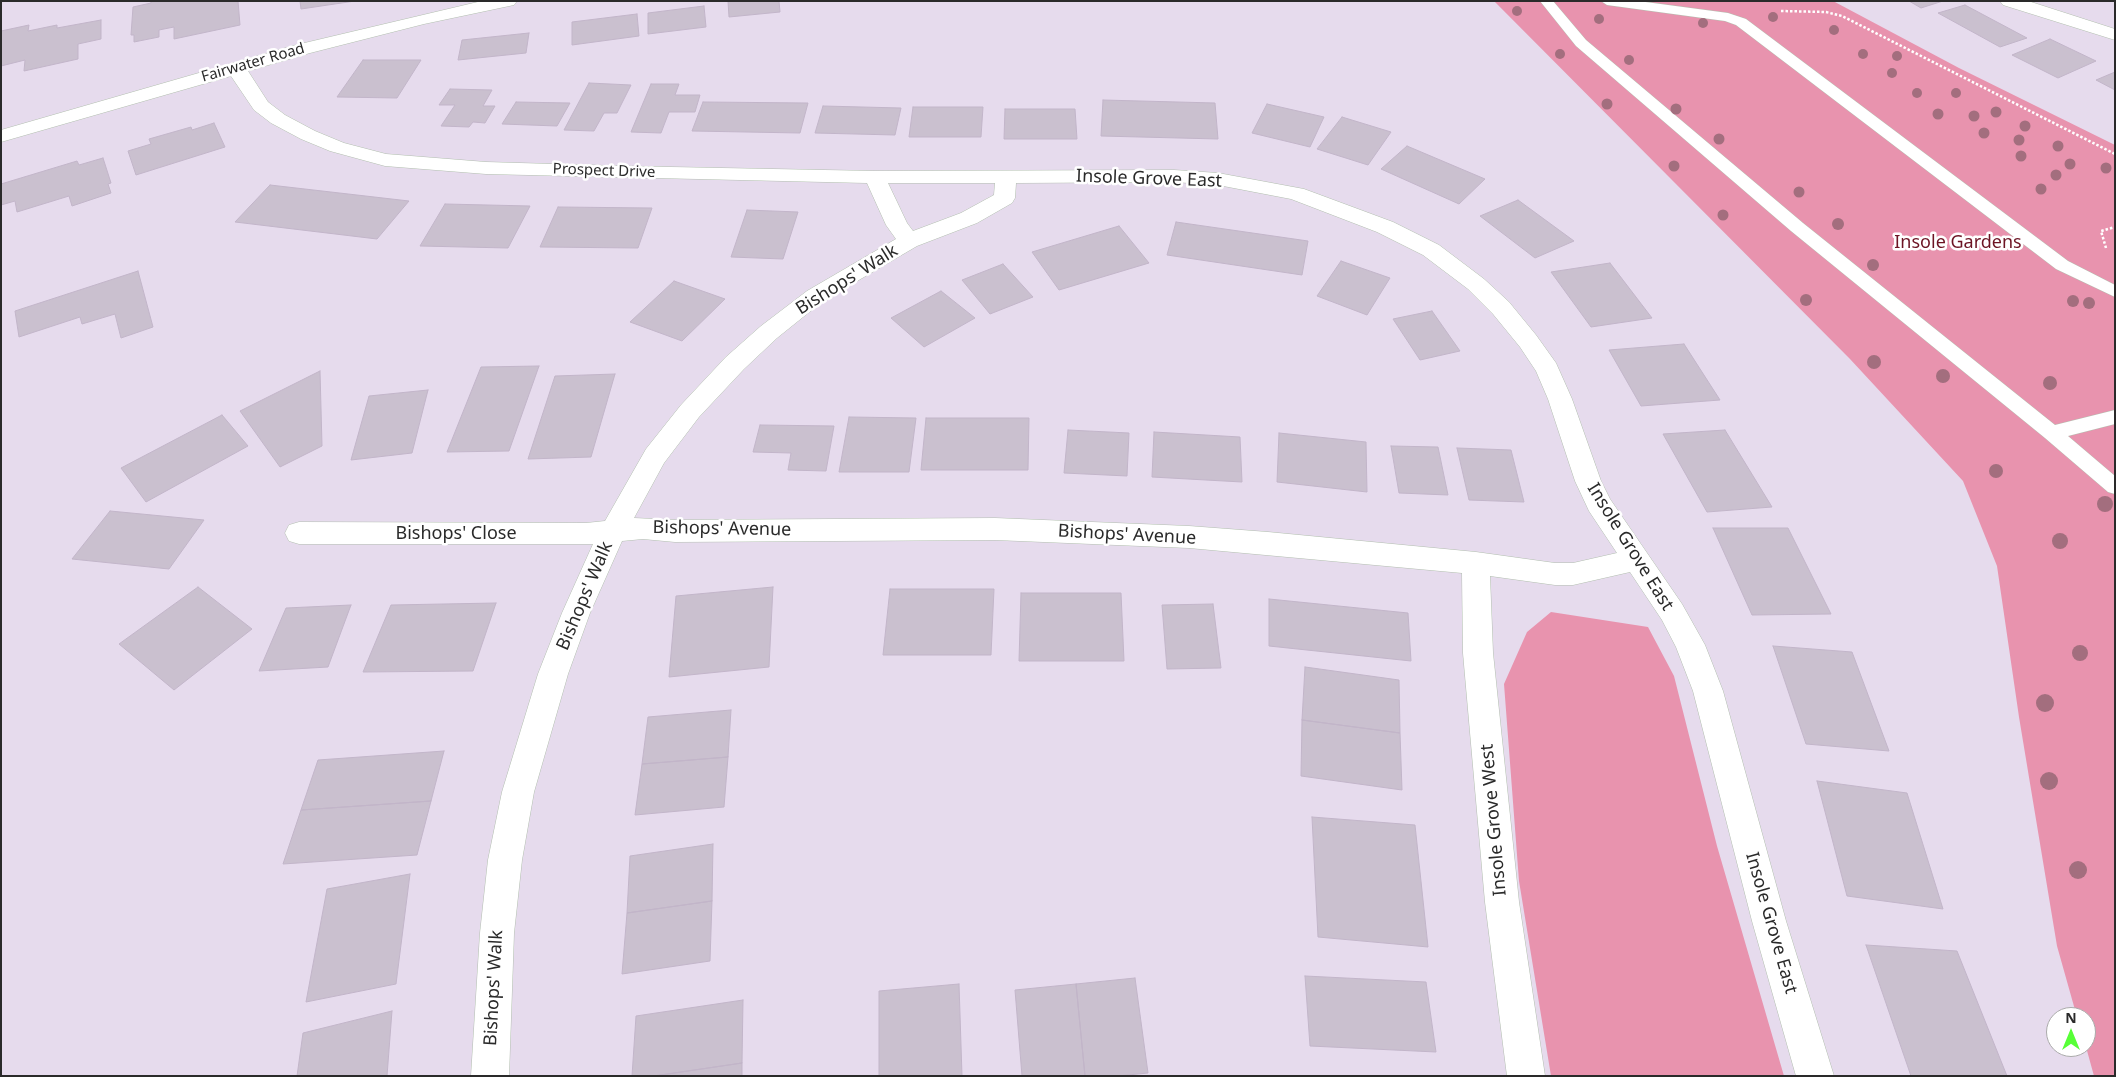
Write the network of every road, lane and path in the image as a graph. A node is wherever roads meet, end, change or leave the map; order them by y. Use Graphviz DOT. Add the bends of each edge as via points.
graph roads {
  1 [pos="508,1"];
  2 [pos="1546,1"];
  3 [pos="1607,1"];
  4 [pos="2009,1"];
  5 [pos="1773,10"];
  6 [pos="2115,35"];
  7 [pos="236,67"];
  8 [pos="1,136"];
  9 [pos="2115,154"];
  10 [pos="875,177"];
  11 [pos="1006,177"];
  12 [pos="910,242"];
  13 [pos="2115,292"];
  14 [pos="2115,417"];
  15 [pos="2052,433"];
  16 [pos="2115,487"];
  17 [pos="613,531"];
  18 [pos="299,533"];
  19 [pos="1637,559"];
  20 [pos="1476,563"];
  21 [pos="490,1076"];
  22 [pos="1526,1076"];
  23 [pos="1815,1076"];
  1 -- 7 [label="street, Fairwater Road" via="373,31"];
  2 -- 15 [label="lane" via="1581,43 1789,221"];
  3 -- 13 [label="lane" via="1728,17 1741,22 2062,265"];
  4 -- 6 [label="street"];
  5 -- 9 [label="path" via="1826,12 1842,16"];
  7 -- 8 [label="street, Fairwater Road"];
  7 -- 10 [label="street, Prospect Drive" via="261,106 278,119 337,147 385,160 496,168"];
  10 -- 11 [label="street, Prospect Drive"];
  10 -- 12 [label="street, Bishops' Walk" via="897,225"];
  11 -- 12 [label="street, Bishops' Walk" via="1004,198 969,218"];
  11 -- 19 [label="street, Insole Grove East" via="1174,176 1252,184 1343,210 1431,250 1476,284 1501,308 1547,370 1599,504"];
  12 -- 17 [label="street, Bishops' Walk" via="815,296 735,363 690,411 655,456"];
  14 -- 15 [label="lane"];
  15 -- 16 [label="lane"];
  17 -- 18 [label="street, Bishops' Close" via="586,534"];
  17 -- 20 [label="street, Bishops' Avenue" via="643,528 675,531 996,529 1260,543"];
  17 -- 21 [label="street, Bishops' Walk" via="553,674 518,792 505,860 497,933"];
  19 -- 20 [label="street, Bishops' Avenue" via="1574,574"];
  19 -- 23 [label="street, Insole Grove East" via="1690,645 1708,691 1768,921"];
  20 -- 22 [label="street, Insole Grove West" via="1478,653 1502,902"];
}
